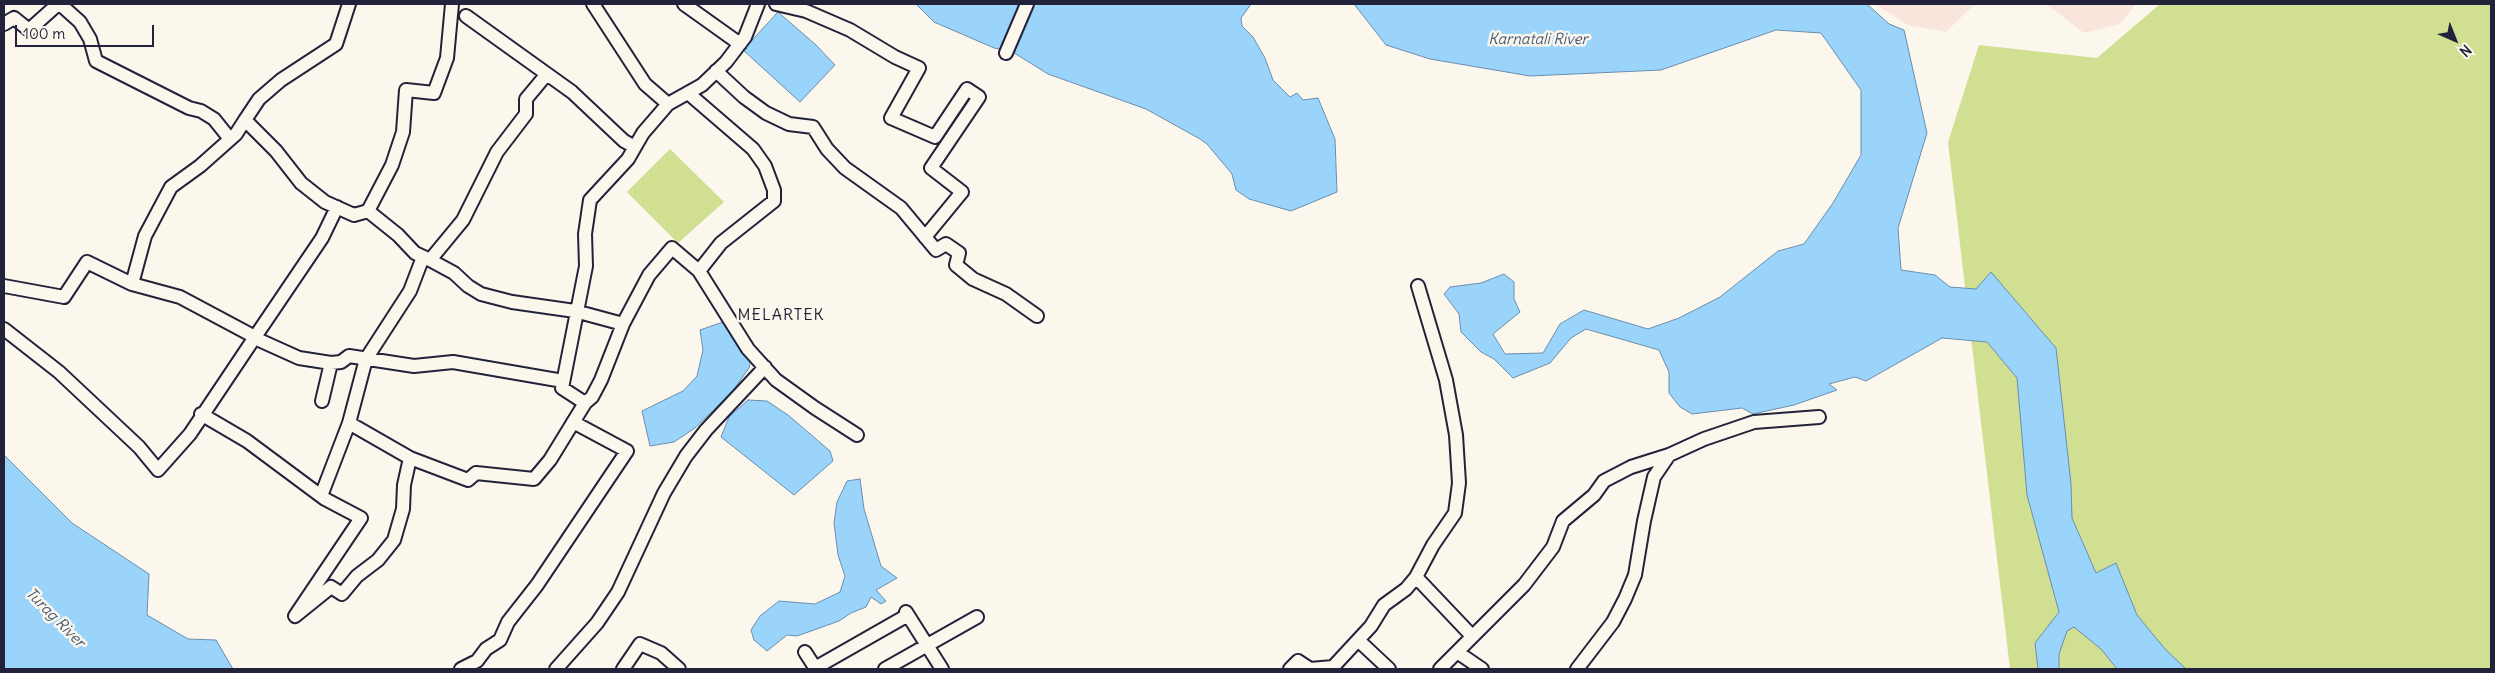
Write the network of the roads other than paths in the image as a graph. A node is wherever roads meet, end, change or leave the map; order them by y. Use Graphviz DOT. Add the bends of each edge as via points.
graph roads {
  1 [pos="59,4"];
  2 [pos="349,4"];
  3 [pos="471,4"];
  4 [pos="594,4"];
  5 [pos="684,4"];
  6 [pos="758,4"];
  7 [pos="776,4"];
  8 [pos="1027,4"];
  9 [pos="452,6"];
  10 [pos="466,16"];
  11 [pos="4,24"];
  12 [pos="740,44"];
  13 [pos="1006,53"];
  14 [pos="716,71"];
  15 [pos="546,75"];
  16 [pos="688,93"];
  17 [pos="668,104"];
  18 [pos="245,120"];
  19 [pos="230,139"];
  20 [pos="635,147"];
  21 [pos="337,207"];
  22 [pos="368,211"];
  23 [pos="925,237"];
  24 [pos="427,258"];
  25 [pos="699,270"];
  26 [pos="132,284"];
  27 [pos="4,286"];
  28 [pos="1418,286"];
  29 [pos="575,312"];
  30 [pos="1037,316"];
  31 [pos="623,324"];
  32 [pos="4,329"];
  33 [pos="255,337"];
  34 [pos="366,359"];
  35 [pos="331,363"];
  36 [pos="765,367"];
  37 [pos="563,381"];
  38 [pos="322,401"];
  39 [pos="585,402"];
  40 [pos="202,414"];
  41 [pos="1819,417"];
  42 [pos="573,422"];
  43 [pos="349,423"];
  44 [pos="857,435"];
  45 [pos="1669,455"];
  46 [pos="410,458"];
  47 [pos="321,496"];
  48 [pos="1416,577"];
  49 [pos="977,617"];
  50 [pos="1472,636"];
  51 [pos="1358,640"];
  52 [pos="927,646"];
  53 [pos="805,652"];
  54 [pos="1457,652"];
  55 [pos="815,668"];
  56 [pos="461,669"];
  57 [pos="556,669"];
  58 [pos="623,669"];
  59 [pos="679,669"];
  60 [pos="885,669"];
  61 [pos="942,669"];
  62 [pos="1290,669"];
  63 [pos="1389,669"];
  64 [pos="1440,669"];
  65 [pos="1482,669"];
  66 [pos="1577,669"];
  1 -- 11 [label="street" via="28,30 14,18"];
  1 -- 19 [label="street" via="80,22 96,60 188,108 201,111 214,120"];
  2 -- 18 [label="street" via="336,44 259,98"];
  3 -- 10 [label="street"];
  4 -- 17 [label="street" via="646,84"];
  5 -- 12 [label="street"];
  6 -- 12 [label="street"];
  7 -- 23 [label="street" via="806,11 850,30 919,68 891,118 935,136 968,88 979,97 931,168 962,192"];
  8 -- 13 [label="street"];
  9 -- 10 [label="street"];
  9 -- 22 [label="street" via="446,58 434,93 406,90 403,132 392,165"];
  10 -- 15 [label="street"];
  12 -- 14 [label="street"];
  14 -- 16 [label="street"];
  14 -- 23 [label="street" via="766,114 789,124 812,127 845,168 901,208"];
  15 -- 20 [label="street" via="572,92 624,141"];
  15 -- 24 [label="street" via="526,99 526,114 497,152 463,220"];
  16 -- 17 [label="street"];
  16 -- 25 [label="street" via="753,149 765,166 774,190 774,201 721,243"];
  17 -- 20 [label="street"];
  18 -- 19 [label="street"];
  18 -- 21 [label="street" via="302,183 325,202"];
  19 -- 26 [label="street" via="171,187 145,236"];
  20 -- 29 [label="street" via="590,200 585,234 586,266"];
  21 -- 22 [label="street" via="354,214"];
  21 -- 33 [label="street" via="322,238"];
  22 -- 24 [label="street" via="415,253"];
  23 -- 30 [label="street" via="936,250 946,244 959,253 956,265 973,279 1006,294"];
  24 -- 29 [label="street" via="481,294"];
  24 -- 34 [label="street" via="410,291"];
  25 -- 31 [label="street" via="672,248 648,275"];
  25 -- 36 [label="street" via="748,349"];
  26 -- 27 [label="street" via="87,262 64,297"];
  26 -- 33 [label="street" via="180,297"];
  28 -- 48 [label="street" via="1446,380 1456,435 1460,483 1455,513 1432,545"];
  29 -- 31 [label="street"];
  29 -- 37 [label="street"];
  31 -- 39 [label="street" via="601,380"];
  32 -- 40 [label="street" via="64,376 139,447 158,470 190,434"];
  33 -- 35 [label="street" via="299,358"];
  33 -- 40 [label="street"];
  34 -- 35 [label="street" via="350,356 341,362"];
  34 -- 37 [label="street" via="414,366 453,362"];
  34 -- 43 [label="street"];
  35 -- 38 [label="street"];
  36 -- 44 [label="street" via="776,380 807,403"];
  36 -- 57 [label="street" via="686,456 664,493 618,592 597,623"];
  37 -- 39 [label="street" via="562,388"];
  39 -- 42 [label="street"];
  40 -- 47 [label="street" via="247,441"];
  41 -- 45 [label="street" via="1754,422"];
  42 -- 46 [label="street" via="534,479 476,472 468,480"];
  42 -- 56 [label="street" via="627,451 537,586 508,622 500,640 486,649 477,662"];
  43 -- 46 [label="street"];
  43 -- 47 [label="street"];
  45 -- 50 [label="street" via="1604,480 1594,495 1563,521 1553,547 1524,585"];
  45 -- 66 [label="street" via="1654,477 1635,575 1626,599 1613,622"];
  46 -- 47 [label="street" via="403,509 394,540 342,594 331,587 295,616 361,518"];
  48 -- 50 [label="street"];
  48 -- 51 [label="street" via="1384,605"];
  49 -- 52 [label="street"];
  50 -- 54 [label="street"];
  51 -- 62 [label="street" via="1333,667 1310,669 1298,661"];
  51 -- 63 [label="street"];
  52 -- 55 [label="street" via="907,614"];
  52 -- 60 [label="street"];
  52 -- 61 [label="street"];
  53 -- 55 [label="street"];
  54 -- 64 [label="street"];
  54 -- 65 [label="street"];
  58 -- 59 [label="street" via="640,644 661,653"];
}
